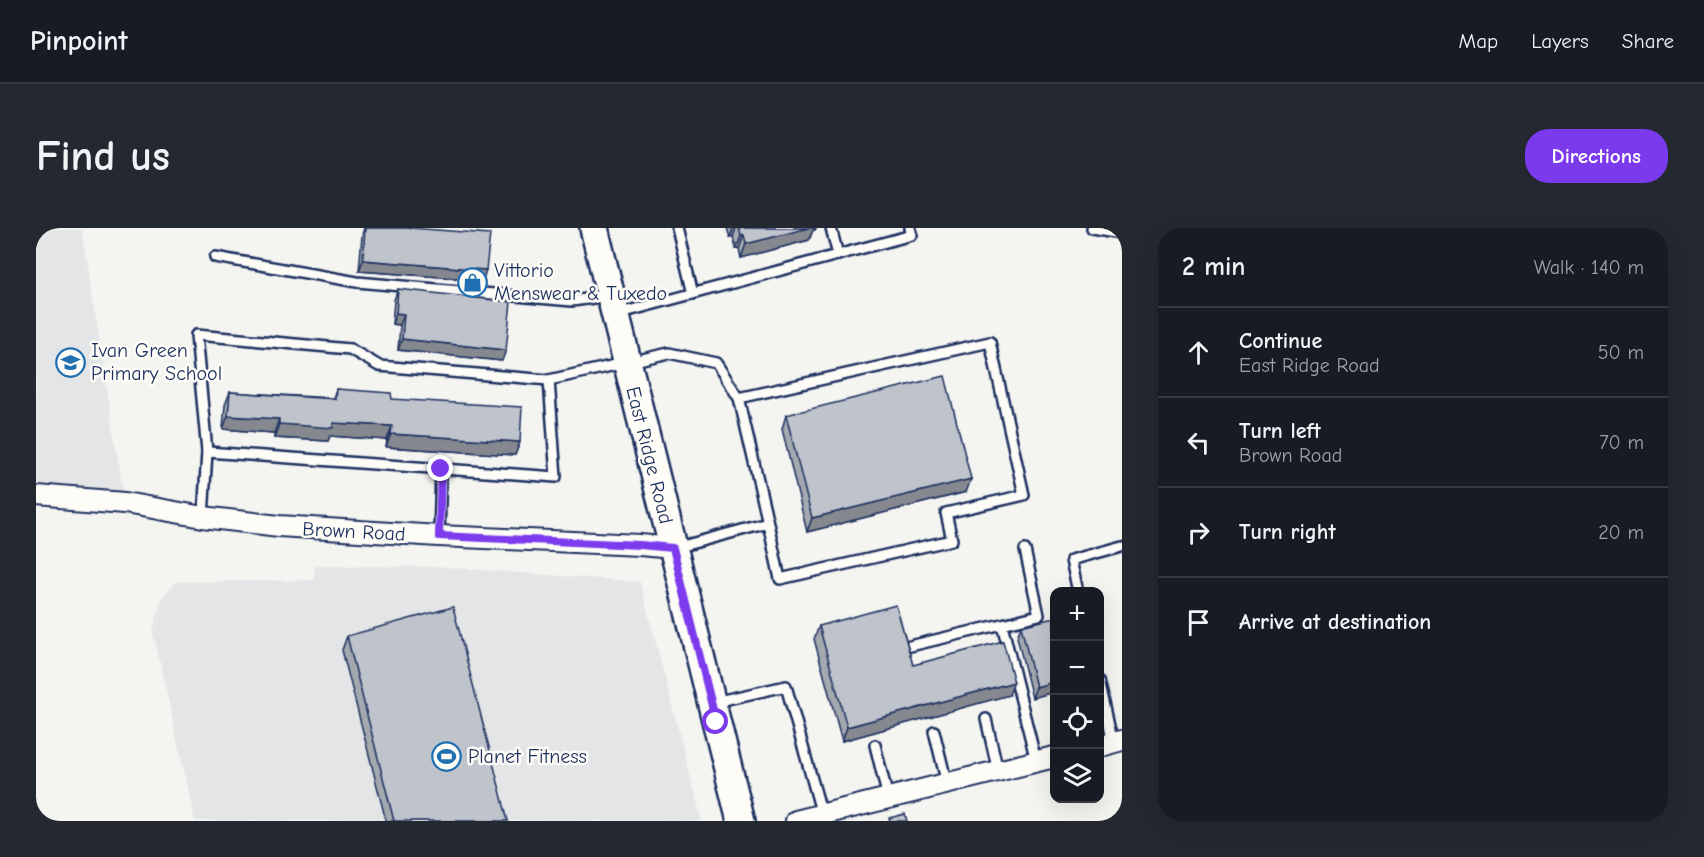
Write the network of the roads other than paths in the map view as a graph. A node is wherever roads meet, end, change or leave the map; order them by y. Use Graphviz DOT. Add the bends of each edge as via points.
graph roads {
  1 [pos="594,228"];
  2 [pos="676,228"];
  3 [pos="831,228"];
  4 [pos="910,228"];
  5 [pos="1092,228"];
  6 [pos="1122,233"];
  7 [pos="838,255"];
  8 [pos="215,257"];
  9 [pos="693,294"];
  10 [pos="613,305"];
  11 [pos="627,363"];
  12 [pos="549,380"];
  13 [pos="740,398"];
  14 [pos="207,452"];
  15 [pos="441,469"];
  16 [pos="36,496"];
  17 [pos="203,517"];
  18 [pos="768,523"];
  19 [pos="439,536"];
  20 [pos="1122,546"];
  21 [pos="673,548"];
  22 [pos="1025,550"];
  23 [pos="1077,587"];
  24 [pos="1002,624"];
  25 [pos="906,647"];
  26 [pos="1103,695"];
  27 [pos="711,702"];
  28 [pos="986,719"];
  29 [pos="934,731"];
  30 [pos="1112,743"];
  31 [pos="875,745"];
  32 [pos="1045,759"];
  33 [pos="998,771"];
  34 [pos="947,784"];
  35 [pos="888,798"];
  36 [pos="822,815"];
  37 [pos="741,821"];
  38 [pos="796,821"];
  1 -- 10 [label="main road, East Ridge Road"];
  2 -- 9 [label="lane"];
  3 -- 7 [label="lane"];
  4 -- 7 [label="lane" via="912,236"];
  5 -- 6 [label="lane"];
  7 -- 9 [label="lane"];
  8 -- 10 [label="lane" via="357,282"];
  9 -- 10 [label="lane"];
  10 -- 11 [label="main road, East Ridge Road"];
  11 -- 12 [label="lane"];
  11 -- 13 [label="lane" via="669,353 716,363"];
  11 -- 21 [label="main road, East Ridge Road"];
  12 -- 14 [label="lane" via="378,366 350,349 196,335"];
  12 -- 15 [label="lane" via="556,477"];
  13 -- 18 [label="lane"];
  13 -- 18 [label="lane" via="990,342 1024,495 946,513 952,540 780,579"];
  14 -- 15 [label="lane"];
  14 -- 17 [label="lane"];
  15 -- 19 [label="lane"];
  16 -- 17 [label="street, Brown Road" via="125,503"];
  17 -- 19 [label="street, Brown Road"];
  18 -- 21 [label="lane"];
  19 -- 21 [label="street, Brown Road"];
  20 -- 23 [label="lane" via="1071,561"];
  21 -- 27 [label="main road, East Ridge Road"];
  22 -- 24 [label="lane" via="1038,615"];
  24 -- 25 [label="lane"];
  24 -- 32 [label="lane"];
  26 -- 30 [label="lane"];
  27 -- 36 [label="lane" via="786,686"];
  27 -- 37 [label="main road, East Ridge Road"];
  28 -- 33 [label="lane"];
  29 -- 34 [label="lane"];
  31 -- 35 [label="lane"];
  32 -- 33 [label="street"];
  33 -- 34 [label="street"];
  34 -- 35 [label="street"];
  35 -- 36 [label="street"];
  36 -- 38 [label="street"];
}
